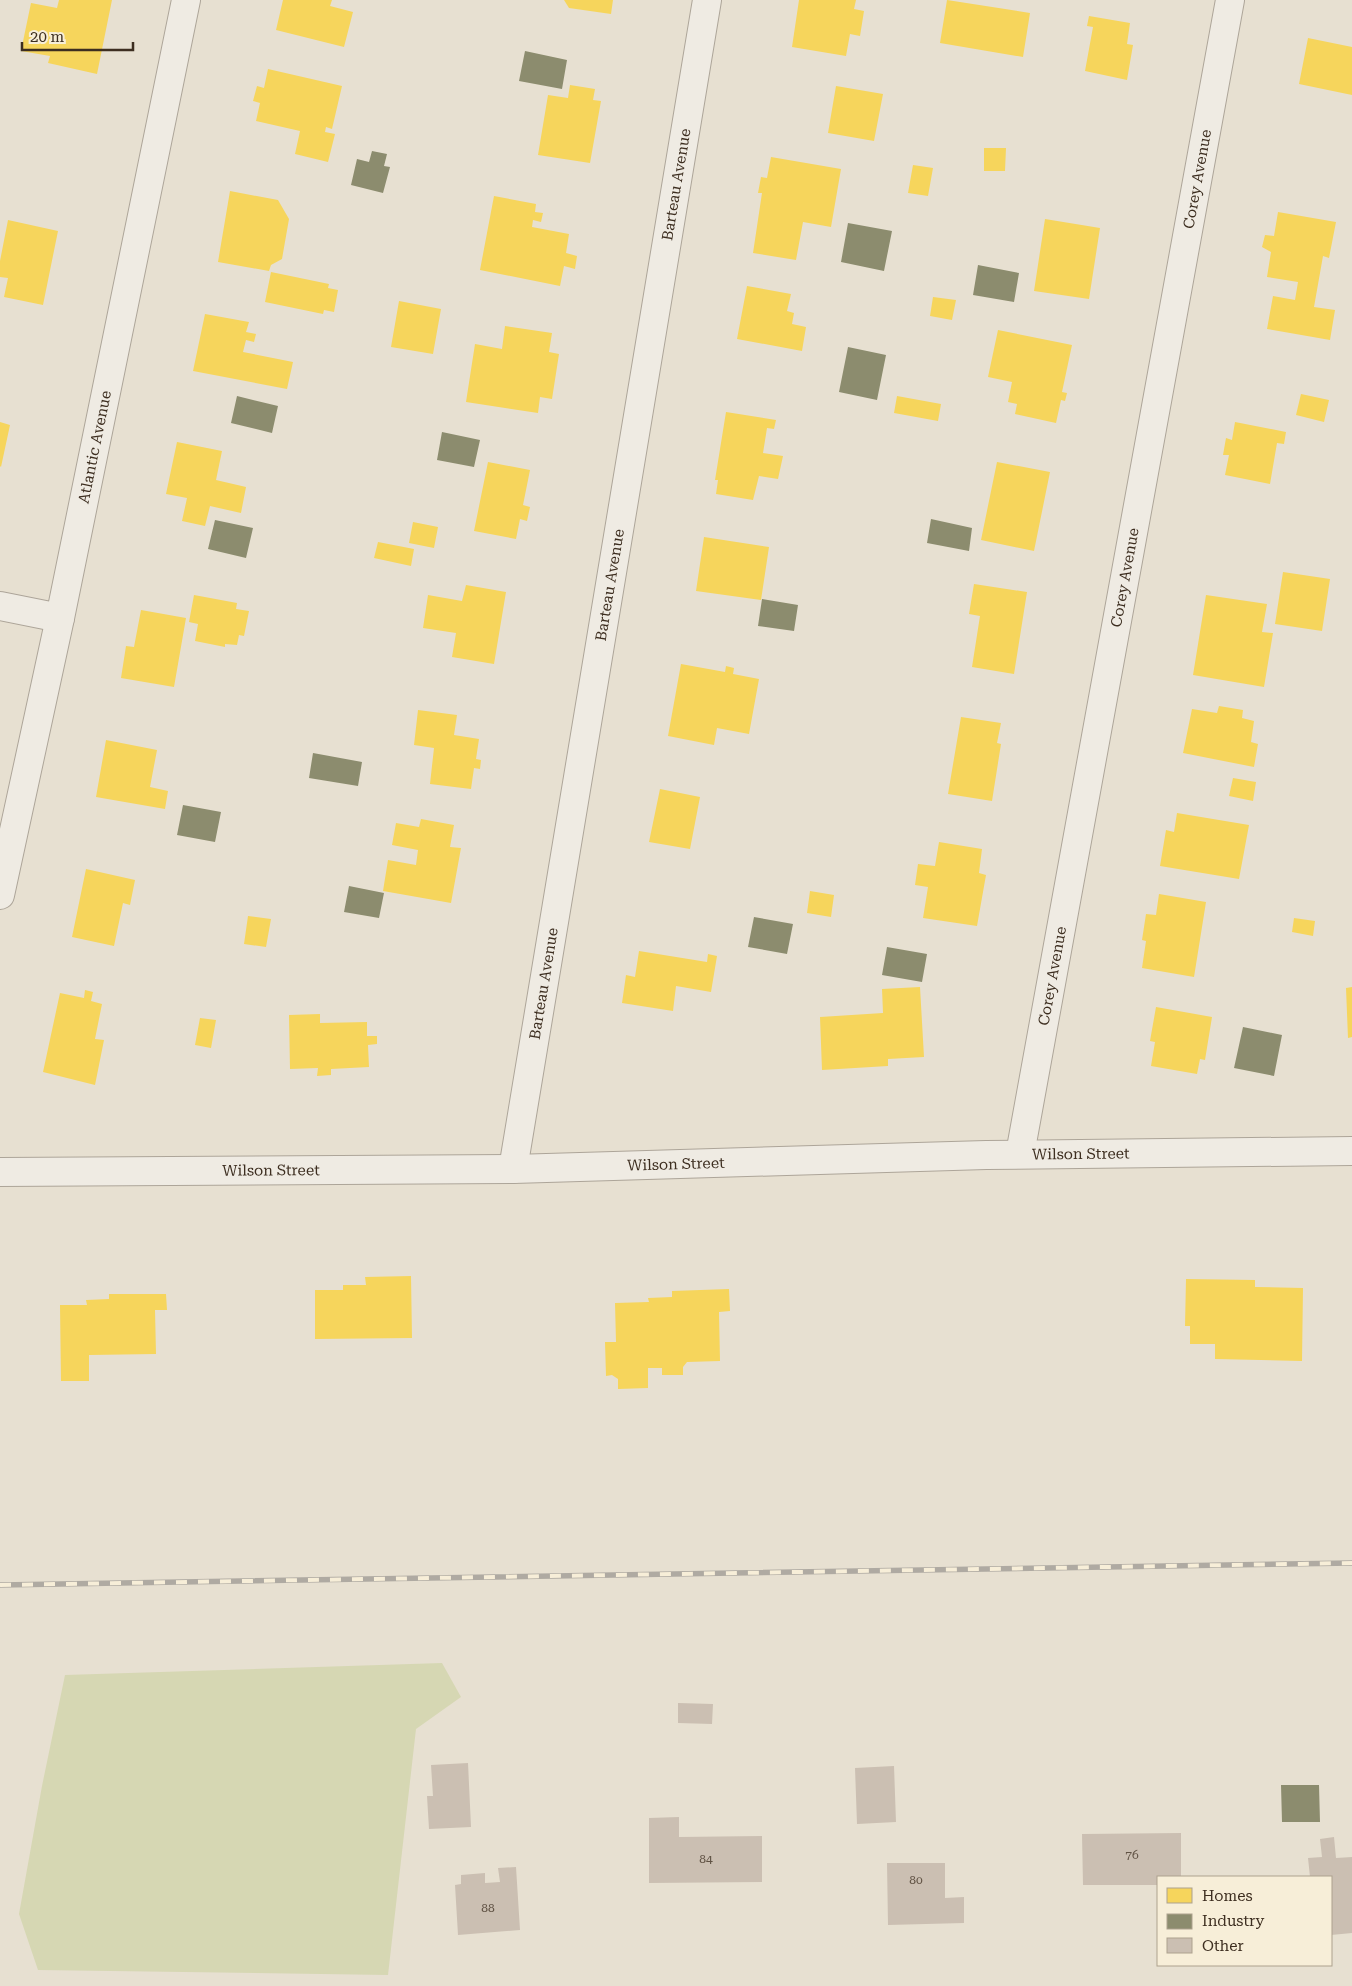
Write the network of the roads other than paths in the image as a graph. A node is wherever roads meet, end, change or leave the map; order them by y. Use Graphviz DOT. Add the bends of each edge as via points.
graph roads {
  1 [pos="186,0"];
  2 [pos="707,0"];
  3 [pos="1230,0"];
  4 [pos="0,606"];
  5 [pos="60,618"];
  6 [pos="0,894"];
  7 [pos="1352,1151"];
  8 [pos="1020,1154"];
  9 [pos="513,1169"];
  10 [pos="0,1172"];
  1 -- 5 [label="street, Atlantic Avenue"];
  2 -- 9 [label="street, Barteau Avenue"];
  3 -- 8 [label="street, Corey Avenue"];
  4 -- 5 [label="street"];
  5 -- 6 [label="street, Atlantic Avenue"];
  7 -- 8 [label="street, Wilson Street"];
  8 -- 9 [label="street, Wilson Street"];
  9 -- 10 [label="street, Wilson Street"];
}
